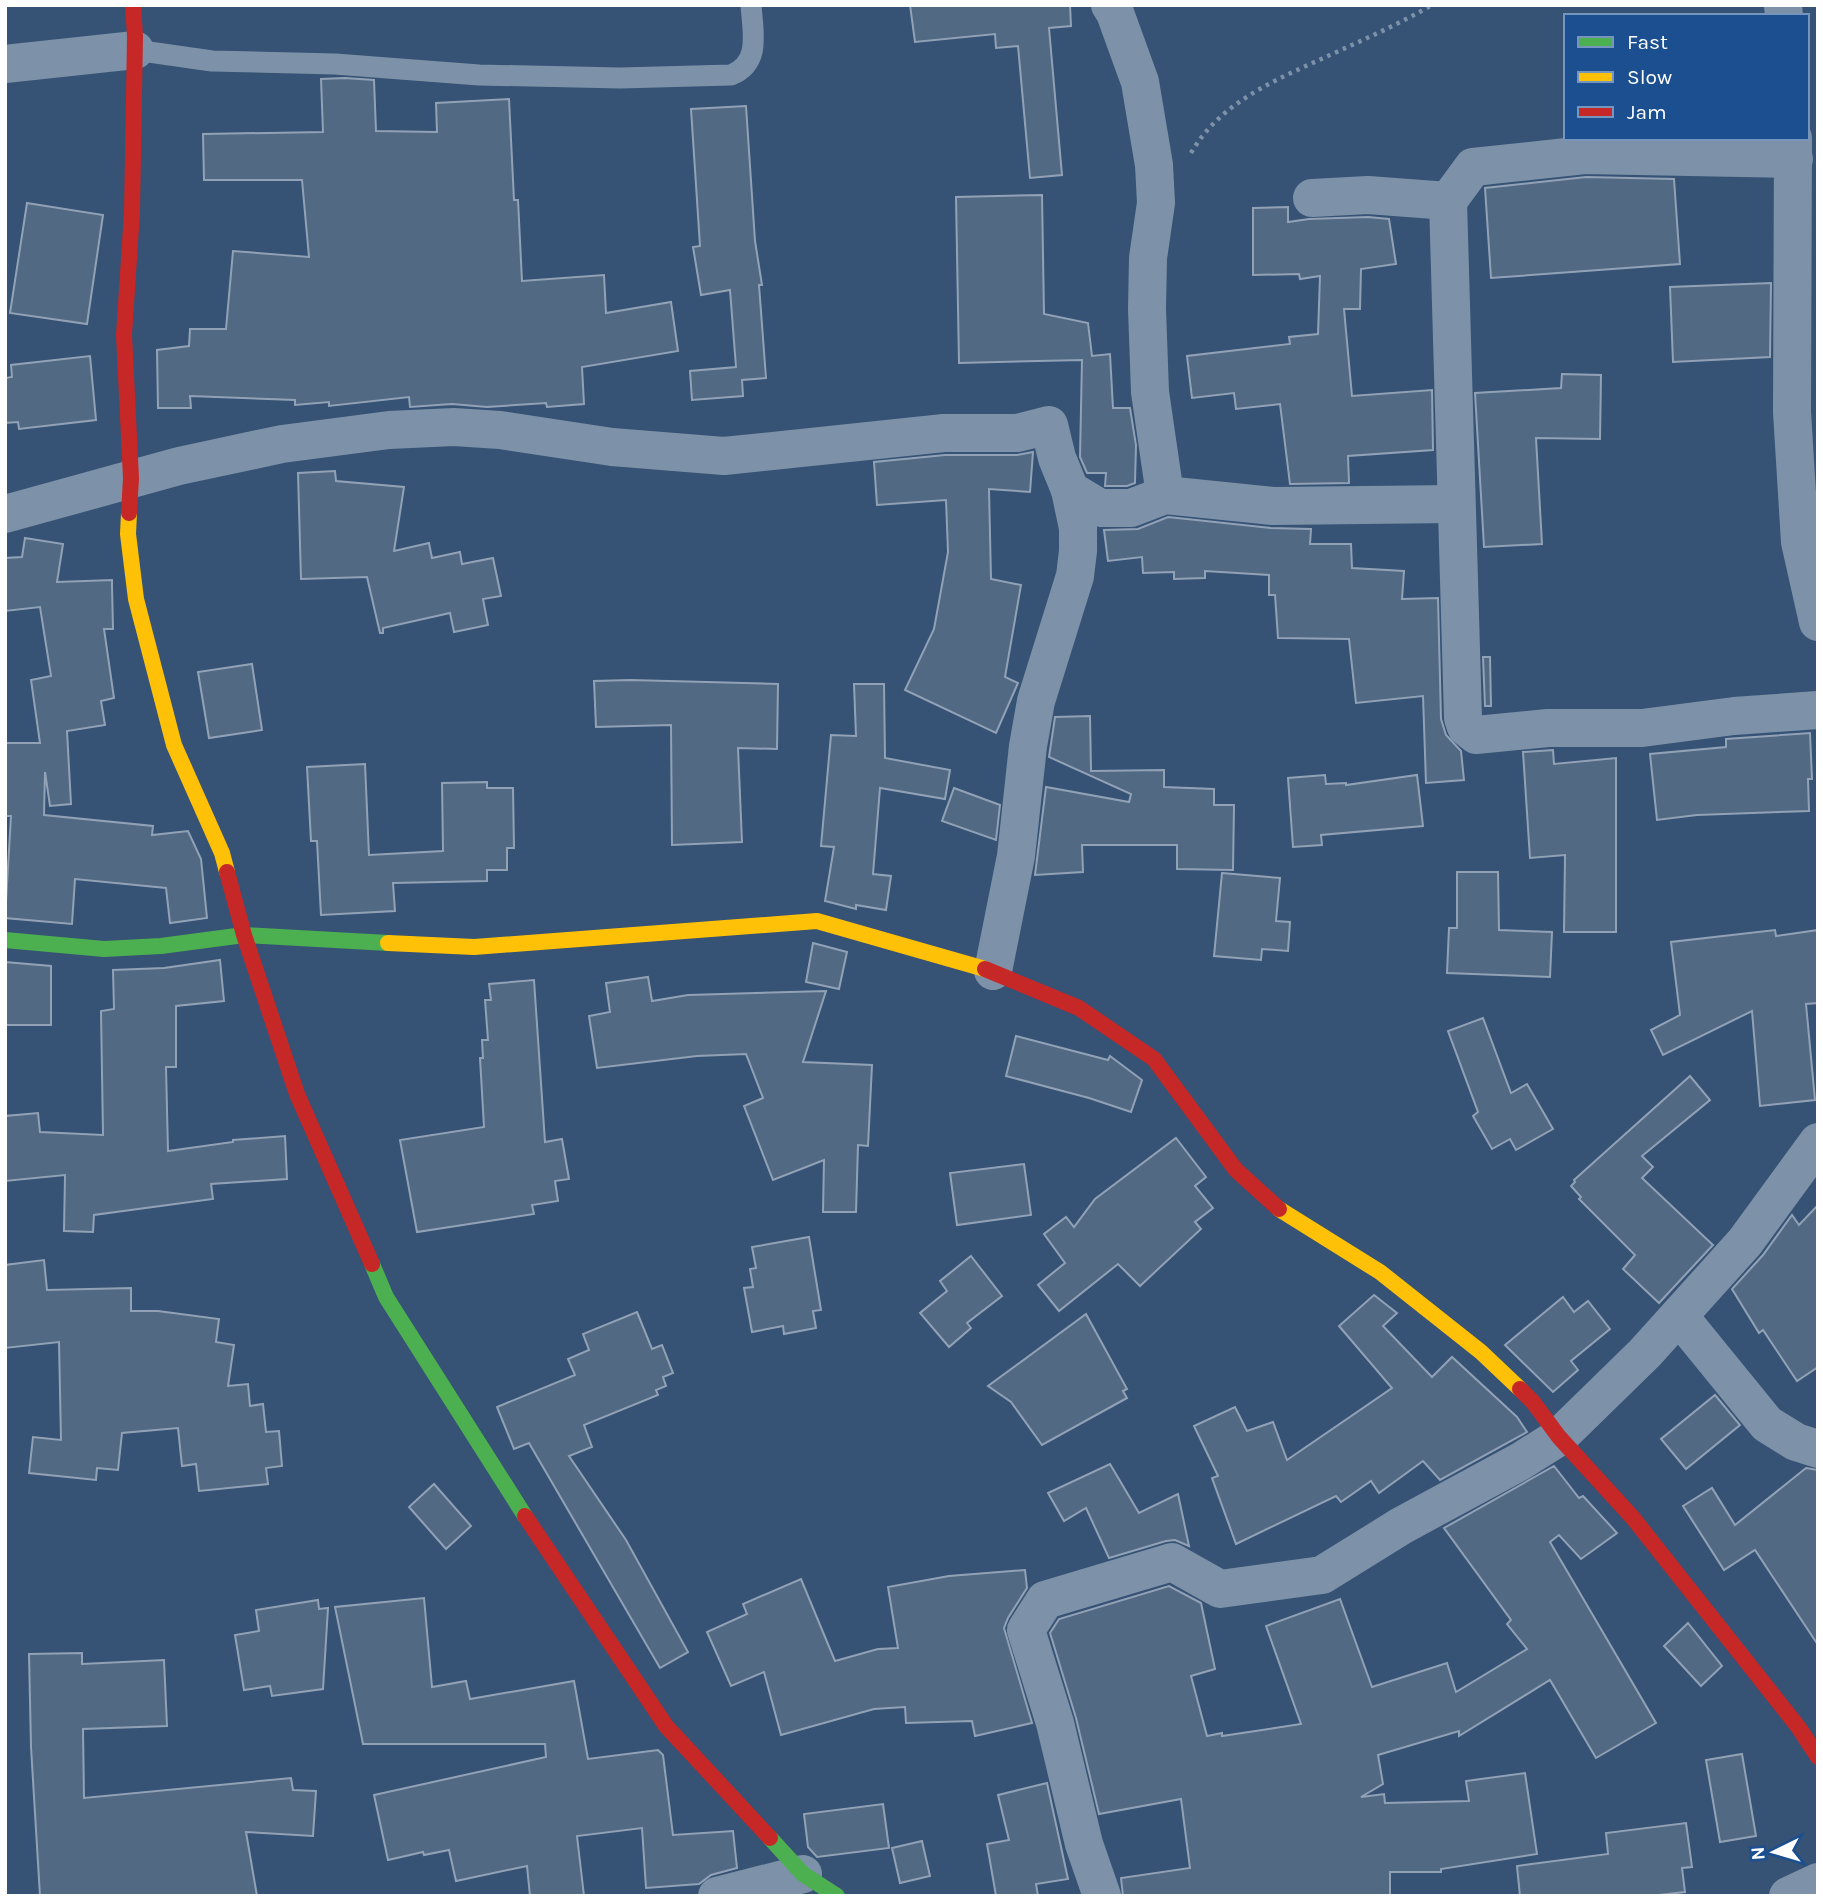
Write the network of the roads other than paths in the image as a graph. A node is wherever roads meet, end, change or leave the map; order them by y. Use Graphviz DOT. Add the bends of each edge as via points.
graph roads {
  1 [pos="132,5"];
  2 [pos="751,5"];
  3 [pos="1110,5"];
  4 [pos="135,50"];
  5 [pos="5,64"];
  6 [pos="1794,149"];
  7 [pos="1312,198"];
  8 [pos="1448,201"];
  9 [pos="131,478"];
  10 [pos="1070,490"];
  11 [pos="1166,495"];
  12 [pos="1456,504"];
  13 [pos="5,514"];
  14 [pos="1818,622"];
  15 [pos="1818,710"];
  16 [pos="244,935"];
  17 [pos="5,940"];
  18 [pos="993,971"];
  19 [pos="1818,1142"];
  20 [pos="1679,1316"];
  21 [pos="1559,1437"];
  22 [pos="1818,1449"];
  23 [pos="1818,1757"];
  24 [pos="803,1874"];
  25 [pos="1818,1882"];
  26 [pos="717,1896"];
  27 [pos="837,1896"];
  28 [pos="1102,1896"];
  29 [pos="1788,1896"];
  1 -- 4 [label="street"];
  2 -- 4 [label="lane" via="751,60 731,75 479,75 212,61"];
  3 -- 11 [label="street" via="1140,82 1154,165 1156,203 1147,309 1150,392"];
  4 -- 5 [label="street"];
  4 -- 9 [label="street" via="124,335"];
  6 -- 8 [label="street" via="1585,155 1473,167"];
  6 -- 14 [label="street" via="1792,412 1800,542"];
  7 -- 8 [label="street" via="1368,195"];
  8 -- 12 [label="street"];
  9 -- 10 [label="street" via="282,444 389,430 500,429 612,447 724,456 944,433 1017,433 1049,425"];
  9 -- 13 [label="street"];
  9 -- 16 [label="street" via="128,534 136,599 174,745 222,853"];
  10 -- 11 [label="street" via="1100,508 1131,508"];
  10 -- 18 [label="street" via="1078,528 1075,576 1037,701 1016,856"];
  11 -- 12 [label="street" via="1273,506"];
  12 -- 15 [label="street" via="1463,718 1476,735 1548,728 1642,728"];
  16 -- 17 [label="street" via="104,950"];
  16 -- 18 [label="street" via="474,947 817,921"];
  16 -- 24 [label="street" via="297,1094 386,1297 499,1477 666,1726"];
  18 -- 21 [label="street" via="1079,1008 1154,1059 1236,1170 1285,1215 1380,1272 1480,1352 1533,1402"];
  19 -- 20 [label="street" via="1745,1242"];
  20 -- 21 [label="street"];
  20 -- 22 [label="street" via="1767,1424"];
  21 -- 23 [label="street" via="1633,1518 1800,1728"];
  21 -- 28 [label="street" via="1322,1575 1220,1589 1172,1562 1045,1600 1026,1630"];
  24 -- 26 [label="street"];
  24 -- 27 [label="street"];
  25 -- 29 [label="street"];
}
